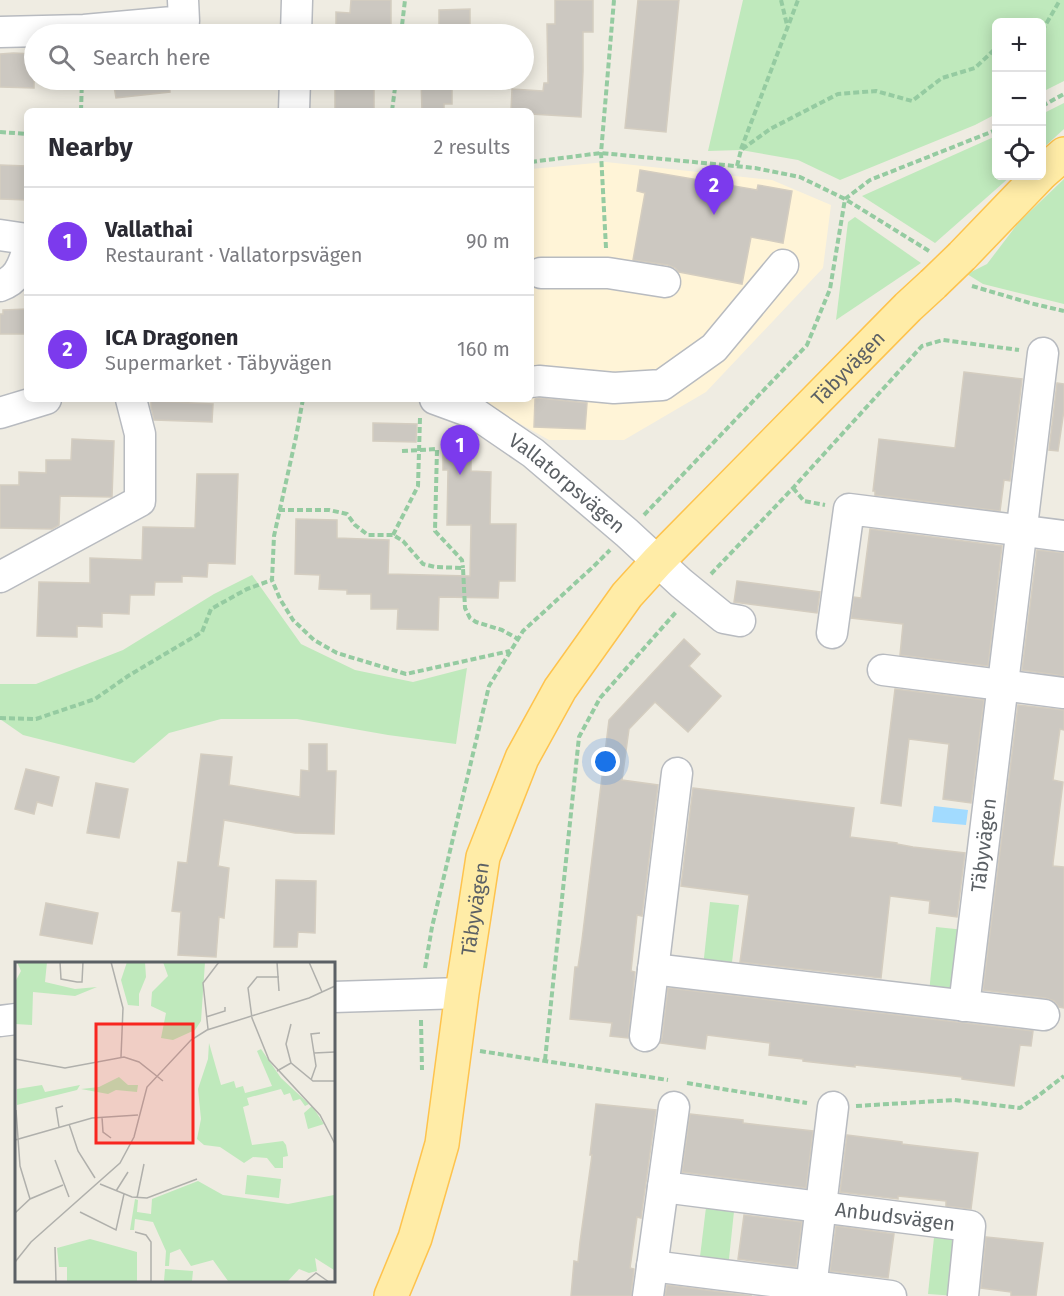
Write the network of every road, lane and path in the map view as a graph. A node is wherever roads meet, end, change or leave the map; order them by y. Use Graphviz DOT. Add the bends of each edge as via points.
graph roads {
  1 [pos="183,0"];
  2 [pos="297,0"];
  3 [pos="405,0"];
  4 [pos="614,0"];
  5 [pos="780,0"];
  6 [pos="798,0"];
  7 [pos="1060,0"];
  8 [pos="1046,23"];
  9 [pos="151,24"];
  10 [pos="296,24"];
  11 [pos="402,24"];
  12 [pos="788,26"];
  13 [pos="24,31"];
  14 [pos="0,32"];
  15 [pos="992,52"];
  16 [pos="82,90"];
  17 [pos="295,90"];
  18 [pos="395,90"];
  19 [pos="1064,94"];
  20 [pos="1046,103"];
  21 [pos="81,108"];
  22 [pos="294,108"];
  23 [pos="392,108"];
  24 [pos="0,132"];
  25 [pos="24,134"];
  26 [pos="741,150"];
  27 [pos="601,153"];
  28 [pos="1064,154"];
  29 [pos="534,162"];
  30 [pos="737,166"];
  31 [pos="1046,169"];
  32 [pos="1034,180"];
  33 [pos="845,199"];
  34 [pos="0,235"];
  35 [pos="24,239"];
  36 [pos="24,261"];
  37 [pos="783,265"];
  38 [pos="541,273"];
  39 [pos="608,273"];
  40 [pos="665,282"];
  41 [pos="0,286"];
  42 [pos="1043,353"];
  43 [pos="534,382"];
  44 [pos="36,402"];
  45 [pos="132,402"];
  46 [pos="302,402"];
  47 [pos="428,404"];
  48 [pos="483,407"];
  49 [pos="0,413"];
  50 [pos="419,450"];
  51 [pos="402,451"];
  52 [pos="792,488"];
  53 [pos="849,509"];
  54 [pos="279,510"];
  55 [pos="1022,531"];
  56 [pos="393,535"];
  57 [pos="1064,536"];
  58 [pos="657,562"];
  59 [pos="463,568"];
  60 [pos="0,577"];
  61 [pos="272,580"];
  62 [pos="740,621"];
  63 [pos="832,633"];
  64 [pos="518,639"];
  65 [pos="510,651"];
  66 [pos="883,670"];
  67 [pos="1003,685"];
  68 [pos="1064,693"];
  69 [pos="0,718"];
  70 [pos="677,773"];
  71 [pos="653,969"];
  72 [pos="462,993"];
  73 [pos="334,997"];
  74 [pos="964,1006"];
  75 [pos="1044,1015"];
  76 [pos="15,1019"];
  77 [pos="0,1021"];
  78 [pos="645,1036"];
  79 [pos="455,1047"];
  80 [pos="1064,1076"];
  81 [pos="676,1090"];
  82 [pos="833,1107"];
  83 [pos="663,1187"];
  84 [pos="821,1207"];
  85 [pos="652,1266"];
  86 [pos="810,1291"];
  87 [pos="391,1296"];
  88 [pos="648,1296"];
  89 [pos="891,1296"];
  90 [pos="963,1296"];
  1 -- 9 [label="street" via="184,21"];
  2 -- 10 [label="street"];
  3 -- 11 [label="path"];
  4 -- 27 [label="path"];
  5 -- 12 [label="path"];
  6 -- 12 [label="path"];
  7 -- 8 [label="path"];
  12 -- 26 [label="path"];
  13 -- 14 [label="street"];
  15 -- 26 [label="path" via="975,68 942,78 912,101 876,90 838,94 770,129"];
  16 -- 21 [label="path"];
  17 -- 22 [label="street"];
  18 -- 23 [label="path"];
  19 -- 20 [label="path"];
  24 -- 25 [label="path"];
  26 -- 30 [label="path"];
  27 -- 29 [label="path"];
  27 -- 30 [label="path"];
  27 -- 39 [label="path"];
  28 -- 31 [label="main road, Täbyvägen"];
  30 -- 33 [label="path" via="800,177"];
  32 -- 58 [label="main road, Täbyvägen, bridge"];
  34 -- 35 [label="street"];
  36 -- 41 [label="street" via="9,283"];
  37 -- 43 [label="street" via="714,348 662,385 614,388"];
  38 -- 39 [label="street"];
  39 -- 40 [label="street"];
  42 -- 55 [label="street, Täbyvägen"];
  44 -- 49 [label="street"];
  45 -- 60 [label="street" via="140,434 140,501"];
  46 -- 54 [label="path"];
  47 -- 48 [label="street, Vallatorpsvägen"];
  47 -- 50 [label="path"];
  48 -- 58 [label="street, Vallatorpsvägen"];
  50 -- 51 [label="path"];
  50 -- 56 [label="path" via="418,486"];
  50 -- 59 [label="path" via="437,449 435,531 462,560"];
  52 -- 53 [label="path" via="804,501"];
  53 -- 55 [label="street"];
  53 -- 63 [label="street"];
  54 -- 56 [label="path" via="329,510 347,514 368,535"];
  54 -- 61 [label="path"];
  55 -- 57 [label="street"];
  55 -- 67 [label="street, Täbyvägen"];
  56 -- 59 [label="path" via="423,564"];
  58 -- 62 [label="street" via="723,618"];
  58 -- 72 [label="main road, Täbyvägen" via="627,596 560,690 522,758 483,857"];
  59 -- 64 [label="path" via="465,608 470,618"];
  61 -- 65 [label="path" via="293,620 314,640 337,653 406,674"];
  61 -- 69 [label="path" via="211,609 202,632 95,699 36,719"];
  66 -- 67 [label="street"];
  67 -- 68 [label="street"];
  67 -- 74 [label="street, Täbyvägen"];
  70 -- 71 [label="street"];
  71 -- 74 [label="street"];
  71 -- 78 [label="street"];
  72 -- 73 [label="street"];
  72 -- 79 [label="main road, Täbyvägen"];
  74 -- 75 [label="street"];
  76 -- 77 [label="street"];
  79 -- 81 [label="path" via="545,1060"];
  79 -- 87 [label="main road, Täbyvägen" via="442,1144 416,1238"];
  80 -- 82 [label="path" via="1020,1108 954,1100"];
  81 -- 82 [label="path"];
  81 -- 83 [label="street"];
  82 -- 84 [label="street, Anbudsvägen"];
  83 -- 84 [label="street, Anbudsvägen"];
  83 -- 85 [label="street"];
  84 -- 86 [label="street, Anbudsvägen"];
  84 -- 90 [label="street, Anbudsvägen" via="970,1226"];
  85 -- 86 [label="street"];
  85 -- 88 [label="street"];
  86 -- 89 [label="street"];
}
